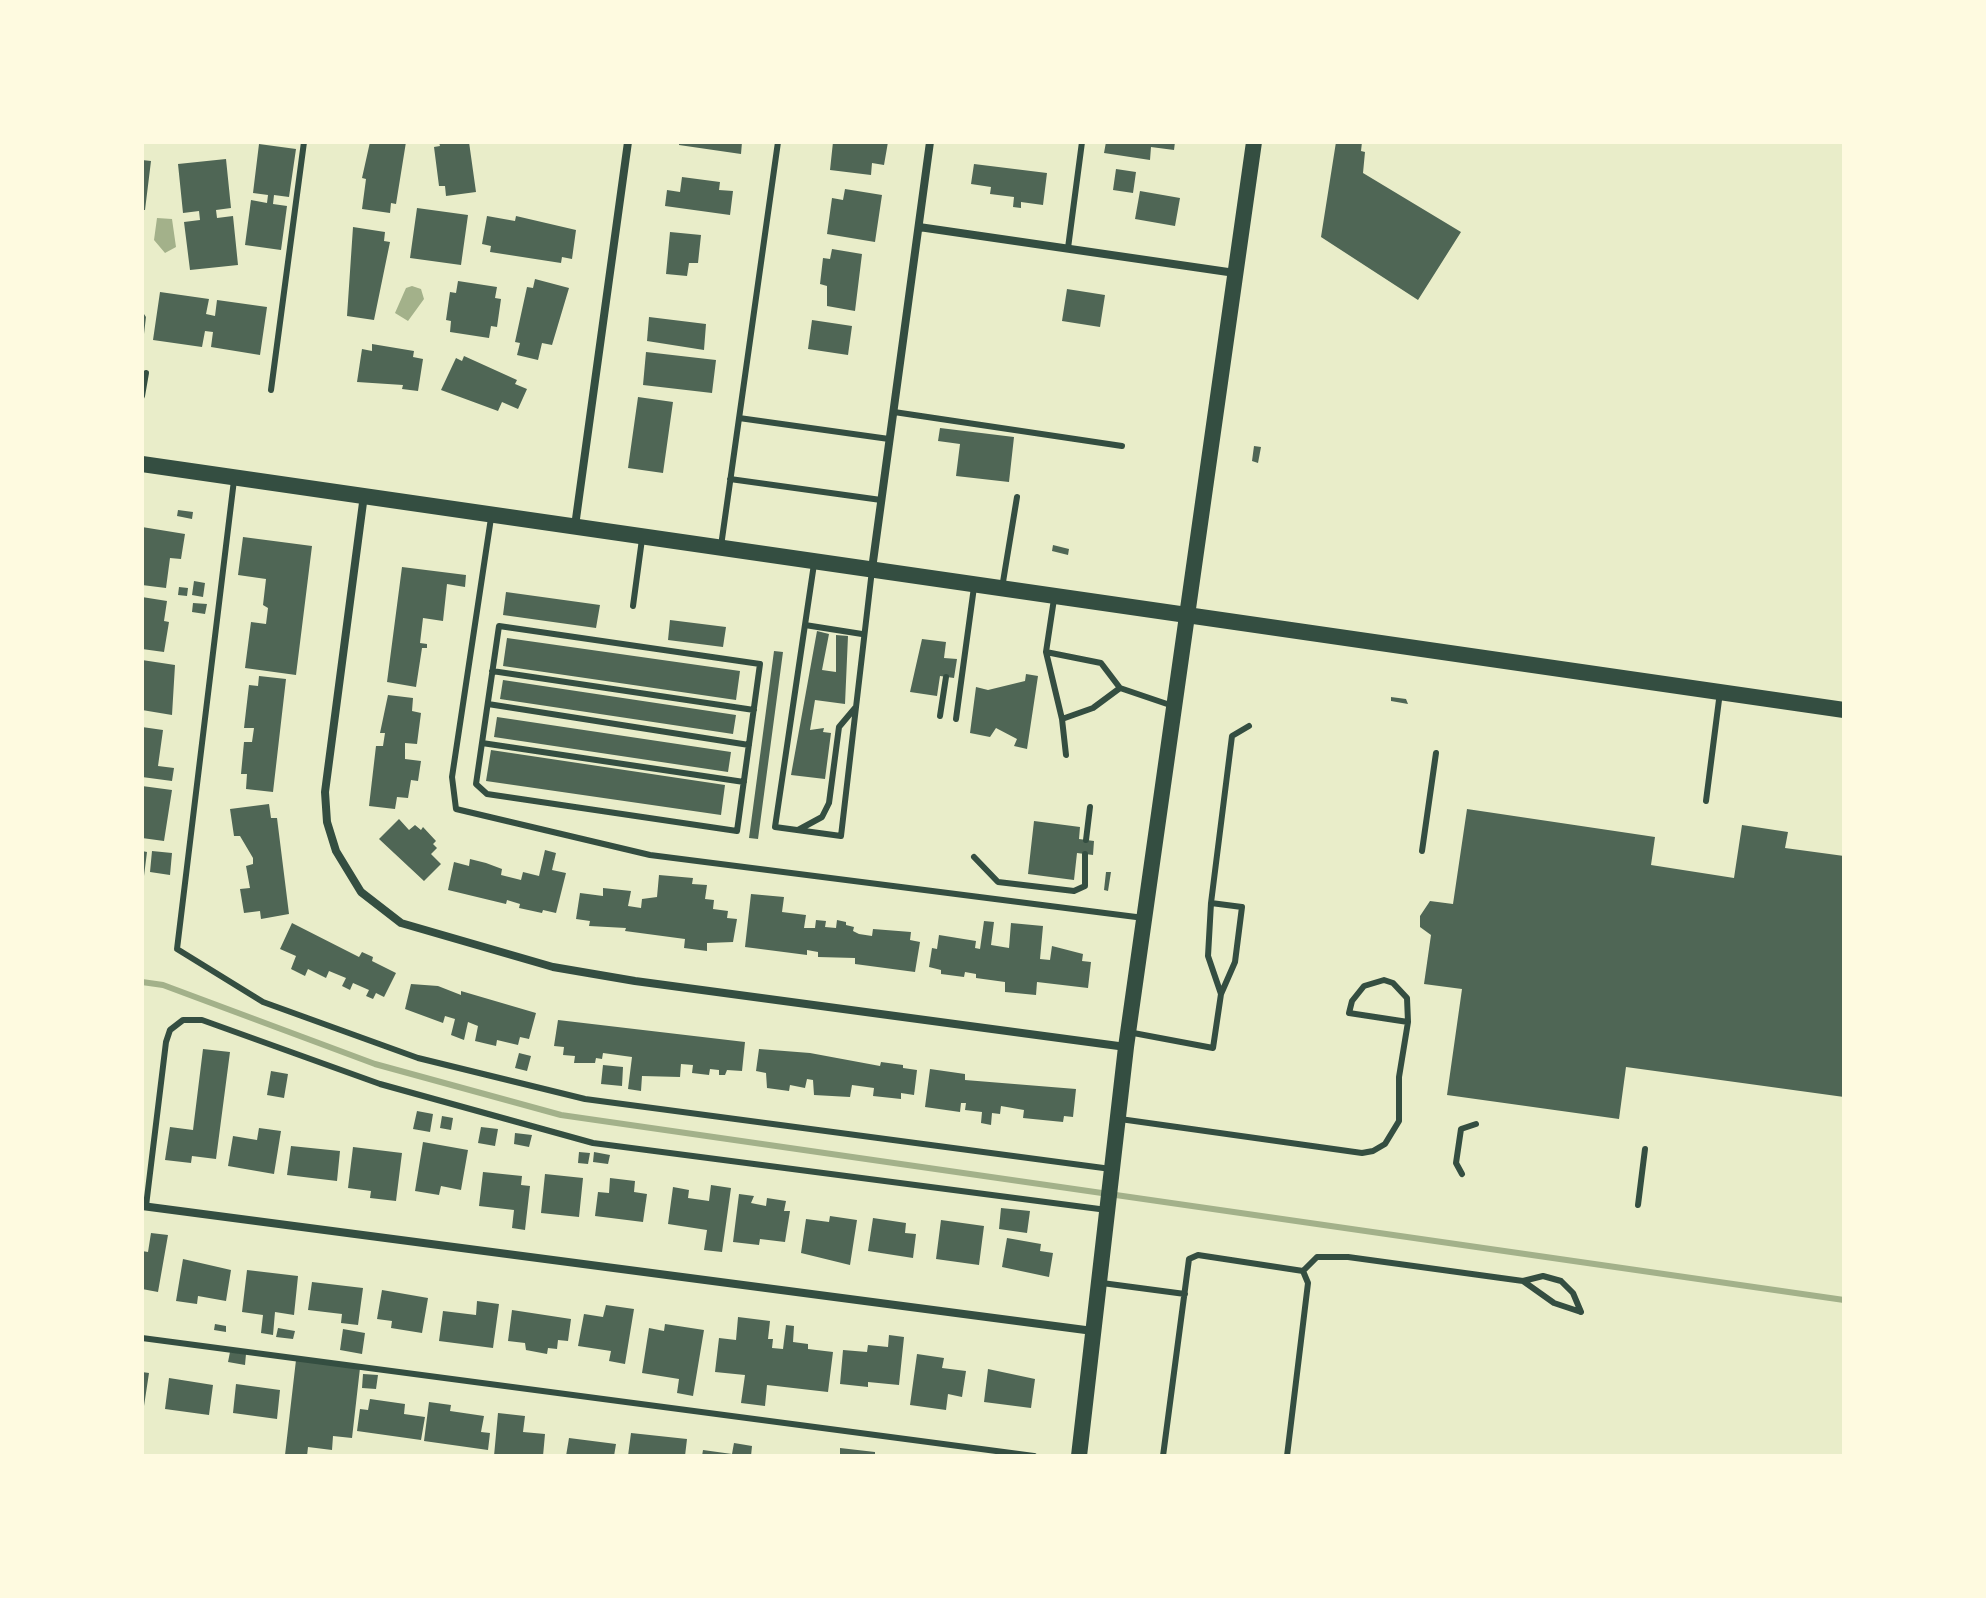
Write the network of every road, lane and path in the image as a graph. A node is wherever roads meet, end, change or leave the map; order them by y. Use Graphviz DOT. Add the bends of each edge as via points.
graph roads {
  1 [pos="304,142"];
  2 [pos="628,142"];
  3 [pos="778,142"];
  4 [pos="930,142"];
  5 [pos="1082,142"];
  6 [pos="1254,142"];
  7 [pos="919,227"];
  8 [pos="1068,248"];
  9 [pos="1235,273"];
  10 [pos="146,373"];
  11 [pos="271,390"];
  12 [pos="142,396"];
  13 [pos="894,412"];
  14 [pos="739,418"];
  15 [pos="889,439"];
  16 [pos="1122,446"];
  17 [pos="142,464"];
  18 [pos="235,477"];
  19 [pos="730,479"];
  20 [pos="364,495"];
  21 [pos="1017,497"];
  22 [pos="881,500"];
  23 [pos="492,513"];
  24 [pos="575,526"];
  25 [pos="642,536"];
  26 [pos="721,547"];
  27 [pos="815,561"];
  28 [pos="872,570"];
  29 [pos="974,585"];
  30 [pos="1002,589"];
  31 [pos="1055,597"];
  32 [pos="633,606"];
  33 [pos="1185,616"];
  34 [pos="805,625"];
  35 [pos="862,634"];
  36 [pos="1046,652"];
  37 [pos="492,671"];
  38 [pos="946,677"];
  39 [pos="1120,688"];
  40 [pos="1720,692"];
  41 [pos="488,704"];
  42 [pos="857,706"];
  43 [pos="1173,706"];
  44 [pos="754,710"];
  45 [pos="1844,710"];
  46 [pos="940,716"];
  47 [pos="956,719"];
  48 [pos="1062,719"];
  49 [pos="1249,726"];
  50 [pos="482,743"];
  51 [pos="749,745"];
  52 [pos="1436,753"];
  53 [pos="1066,755"];
  54 [pos="744,782"];
  55 [pos="1706,801"];
  56 [pos="1090,807"];
  57 [pos="798,830"];
  58 [pos="1086,840"];
  59 [pos="1422,851"];
  60 [pos="1085,854"];
  61 [pos="974,857"];
  62 [pos="1211,903"];
  63 [pos="1144,918"];
  64 [pos="1221,994"];
  65 [pos="1408,1022"];
  66 [pos="1127,1040"];
  67 [pos="1117,1119"];
  68 [pos="1476,1124"];
  69 [pos="1645,1149"];
  70 [pos="1111,1173"];
  71 [pos="1462,1174"];
  72 [pos="1638,1205"];
  73 [pos="144,1206"];
  74 [pos="1107,1209"];
  75 [pos="1303,1271"];
  76 [pos="1523,1281"];
  77 [pos="1099,1283"];
  78 [pos="1185,1294"];
  79 [pos="1094,1332"];
  80 [pos="142,1338"];
  81 [pos="1034,1456"];
  82 [pos="1079,1456"];
  83 [pos="1163,1456"];
  84 [pos="1287,1456"];
  1 -- 11 [label="lane"];
  2 -- 24 [label="street"];
  3 -- 14 [label="lane"];
  4 -- 7 [label="street"];
  5 -- 8 [label="lane"];
  6 -- 9 [label="main road"];
  7 -- 8 [label="street"];
  7 -- 13 [label="street"];
  8 -- 9 [label="street"];
  9 -- 33 [label="main road"];
  10 -- 12 [label="lane"];
  13 -- 15 [label="street"];
  13 -- 16 [label="lane"];
  14 -- 15 [label="lane"];
  14 -- 19 [label="lane"];
  15 -- 22 [label="street"];
  17 -- 18 [label="main road"];
  18 -- 20 [label="main road"];
  18 -- 70 [label="lane" via="177,949 263,1002 418,1058 585,1099"];
  19 -- 22 [label="lane"];
  19 -- 26 [label="lane"];
  20 -- 23 [label="main road"];
  20 -- 66 [label="street" via="325,792 327,822 336,851 361,892 401,923 553,967 635,981"];
  21 -- 30 [label="lane"];
  22 -- 28 [label="street"];
  23 -- 24 [label="main road"];
  23 -- 63 [label="lane" via="452,777 456,809 650,855"];
  24 -- 25 [label="main road"];
  25 -- 26 [label="main road"];
  25 -- 32 [label="lane"];
  26 -- 27 [label="main road"];
  27 -- 28 [label="main road"];
  27 -- 34 [label="lane"];
  28 -- 29 [label="main road"];
  28 -- 35 [label="lane"];
  29 -- 30 [label="main road"];
  29 -- 47 [label="lane"];
  30 -- 31 [label="main road"];
  31 -- 33 [label="main road"];
  31 -- 36 [label="lane"];
  33 -- 40 [label="main road"];
  33 -- 43 [label="main road"];
  34 -- 35 [label="lane"];
  34 -- 57 [label="lane" via="775,827"];
  35 -- 42 [label="lane"];
  36 -- 39 [label="lane" via="1101,663"];
  36 -- 48 [label="lane"];
  37 -- 41 [label="lane"];
  37 -- 44 [label="lane"];
  37 -- 44 [label="lane" via="499,626 760,664"];
  38 -- 46 [label="lane"];
  39 -- 43 [label="lane"];
  39 -- 48 [label="lane" via="1093,708"];
  40 -- 45 [label="main road"];
  40 -- 55 [label="lane"];
  41 -- 50 [label="lane"];
  41 -- 51 [label="lane"];
  42 -- 57 [label="lane" via="839,727 829,803 822,817"];
  42 -- 57 [label="lane" via="841,836"];
  43 -- 63 [label="main road"];
  44 -- 51 [label="lane"];
  48 -- 53 [label="lane"];
  49 -- 62 [label="lane" via="1232,736"];
  50 -- 54 [label="lane"];
  50 -- 54 [label="lane" via="476,784 487,794 737,831"];
  51 -- 54 [label="lane"];
  52 -- 59 [label="lane"];
  56 -- 58 [label="lane"];
  60 -- 61 [label="lane" via="1085,886 1074,891 998,882"];
  62 -- 64 [label="lane" via="1208,956"];
  62 -- 64 [label="lane" via="1242,907 1235,962"];
  63 -- 66 [label="main road"];
  64 -- 66 [label="lane" via="1213,1048"];
  65 -- 65 [label="lane" via="1407,998 1393,983 1372,981 1356,992 1349,1013"];
  65 -- 67 [label="lane" via="1399,1121 1385,1144 1373,1151"];
  66 -- 67 [label="main road"];
  67 -- 70 [label="main road"];
  68 -- 71 [label="lane" via="1461,1129 1456,1163"];
  69 -- 72 [label="lane"];
  70 -- 74 [label="main road"];
  73 -- 74 [label="lane" via="166,1042 170,1030 183,1020 202,1020 380,1084 593,1143"];
  73 -- 79 [label="street"];
  74 -- 77 [label="main road"];
  75 -- 76 [label="lane" via="1317,1257 1348,1257"];
  75 -- 78 [label="lane" via="1198,1255 1189,1259"];
  75 -- 84 [label="lane" via="1308,1283"];
  76 -- 76 [label="lane" via="1554,1303 1581,1312 1561,1281 1543,1276"];
  77 -- 78 [label="lane"];
  77 -- 79 [label="main road"];
  78 -- 83 [label="lane"];
  79 -- 82 [label="main road"];
  80 -- 81 [label="lane"];
}
